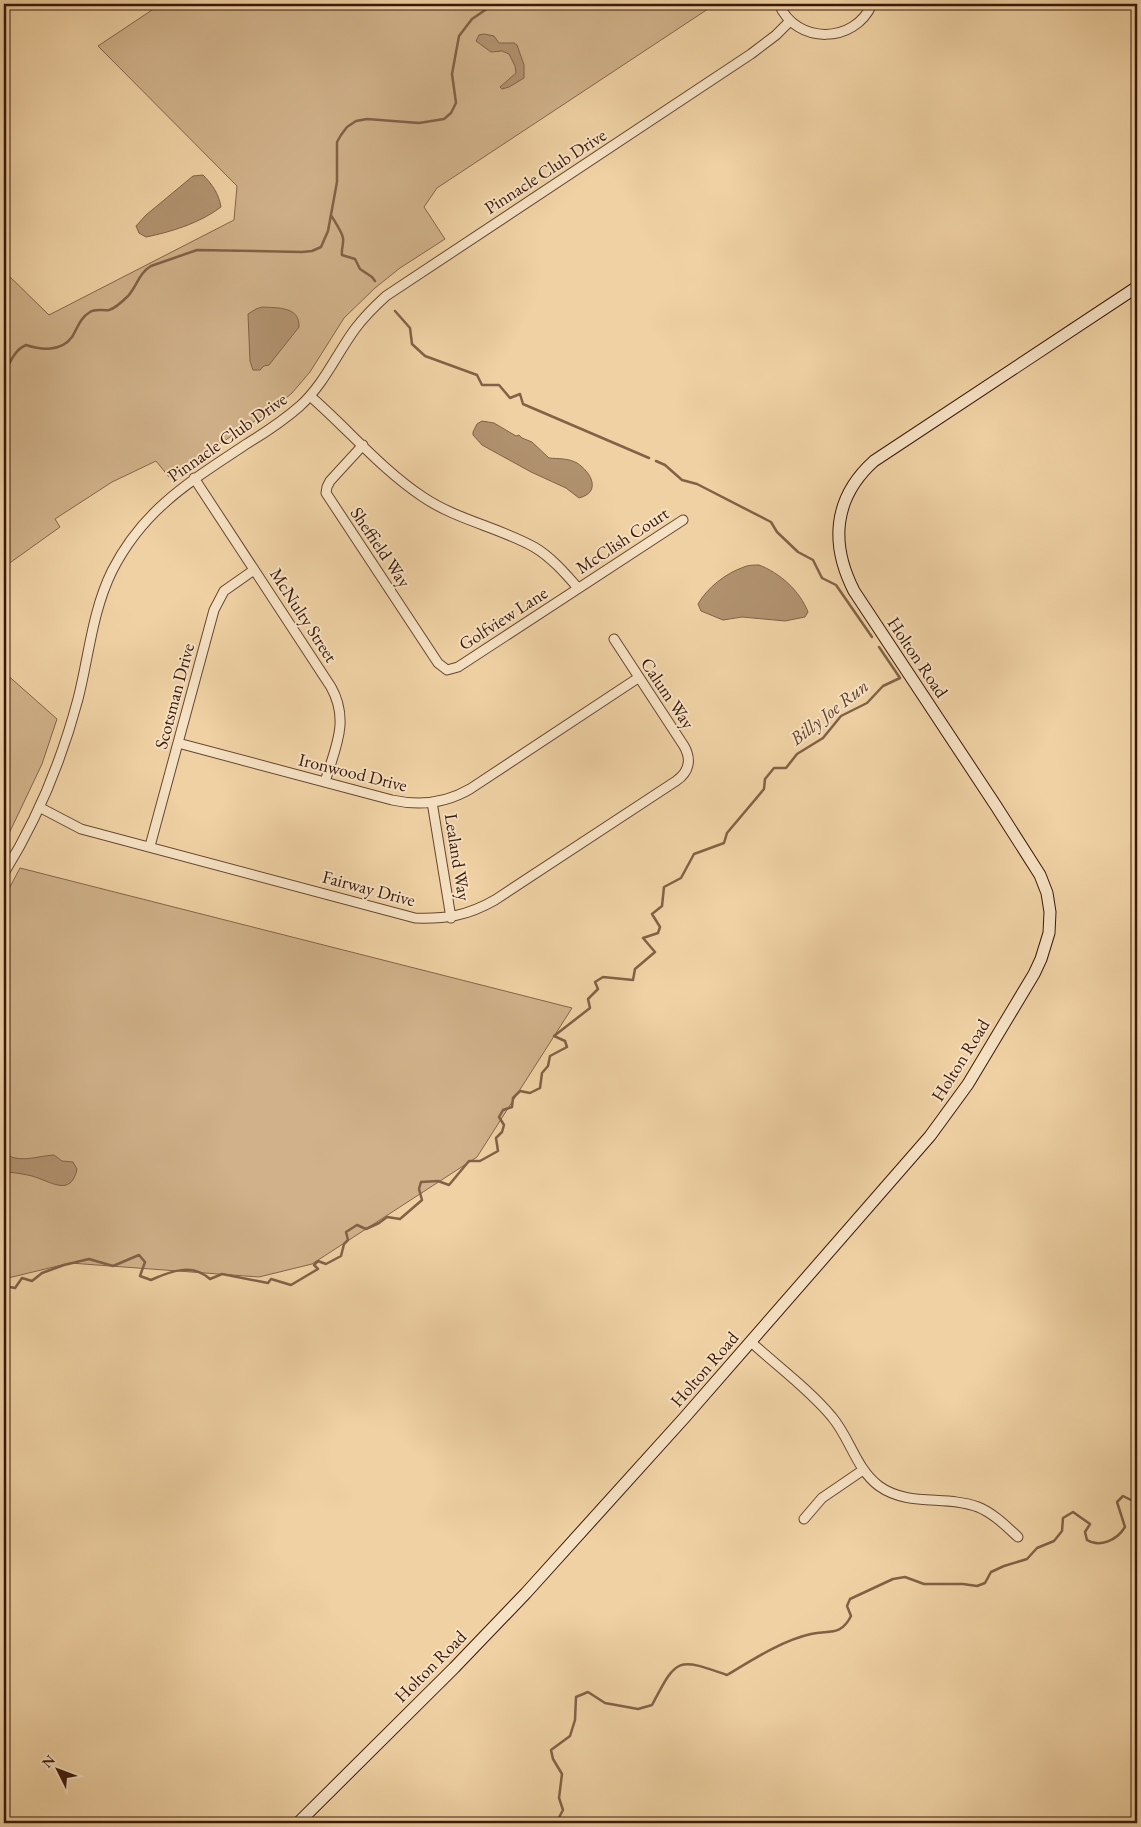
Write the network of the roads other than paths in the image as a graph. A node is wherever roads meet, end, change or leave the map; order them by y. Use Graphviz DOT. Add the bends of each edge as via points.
graph roads {
  1 [pos="779,4"];
  2 [pos="872,4"];
  3 [pos="790,21"];
  4 [pos="1137,287"];
  5 [pos="310,396"];
  6 [pos="363,445"];
  7 [pos="194,478"];
  8 [pos="683,520"];
  9 [pos="254,570"];
  10 [pos="578,588"];
  11 [pos="614,639"];
  12 [pos="444,669"];
  13 [pos="638,678"];
  14 [pos="178,743"];
  15 [pos="688,767"];
  16 [pos="325,782"];
  17 [pos="432,802"];
  18 [pos="38,808"];
  19 [pos="150,846"];
  20 [pos="4,872"];
  21 [pos="451,918"];
  22 [pos="751,1342"];
  23 [pos="863,1470"];
  24 [pos="804,1519"];
  25 [pos="1018,1537"];
  26 [pos="298,1823"];
  1 -- 3 [label="street"];
  2 -- 3 [label="street" via="859,22 833,35 809,32"];
  3 -- 5 [label="street, Pinnacle Club Drive" via="751,54 386,296 355,329"];
  4 -- 22 [label="street, Holton Road" via="882,455 859,476 843,505 838,540 849,581 1040,875 1047,893 1049,932 1034,974 946,1116"];
  5 -- 6 [label="street"];
  5 -- 7 [label="street, Pinnacle Club Drive" via="277,424"];
  6 -- 10 [label="street" via="391,473 423,497 536,548"];
  6 -- 12 [label="street, Sheffield Way" via="330,482 326,493"];
  7 -- 9 [label="street, McNulty Street"];
  7 -- 18 [label="street, Pinnacle Club Drive" via="150,516 112,572 98,609 76,707"];
  8 -- 10 [label="street, McClish Court"];
  9 -- 14 [label="street, Scotsman Drive" via="228,588 218,601"];
  9 -- 16 [label="street, McNulty Street" via="338,700 340,728"];
  10 -- 12 [label="street, Golfview Lane" via="458,667"];
  11 -- 13 [label="street, Calum Way"];
  13 -- 15 [label="street, Calum Way" via="684,746"];
  13 -- 17 [label="street, Ironwood Drive" via="465,791"];
  14 -- 16 [label="street, Ironwood Drive"];
  14 -- 19 [label="street, Scotsman Drive"];
  15 -- 21 [label="street, Fairway Drive" via="682,778 495,900"];
  16 -- 17 [label="street, Ironwood Drive" via="400,802"];
  17 -- 21 [label="street, Lealand Way"];
  18 -- 19 [label="street, Fairway Drive" via="81,828"];
  18 -- 20 [label="street, Pinnacle Club Drive"];
  19 -- 21 [label="street, Fairway Drive" via="414,918"];
  22 -- 23 [label="street" via="825,1408 846,1436"];
  22 -- 26 [label="street, Holton Road" via="526,1593"];
  23 -- 24 [label="street" via="822,1498"];
  23 -- 25 [label="street" via="878,1485 899,1496 981,1508"];
}
